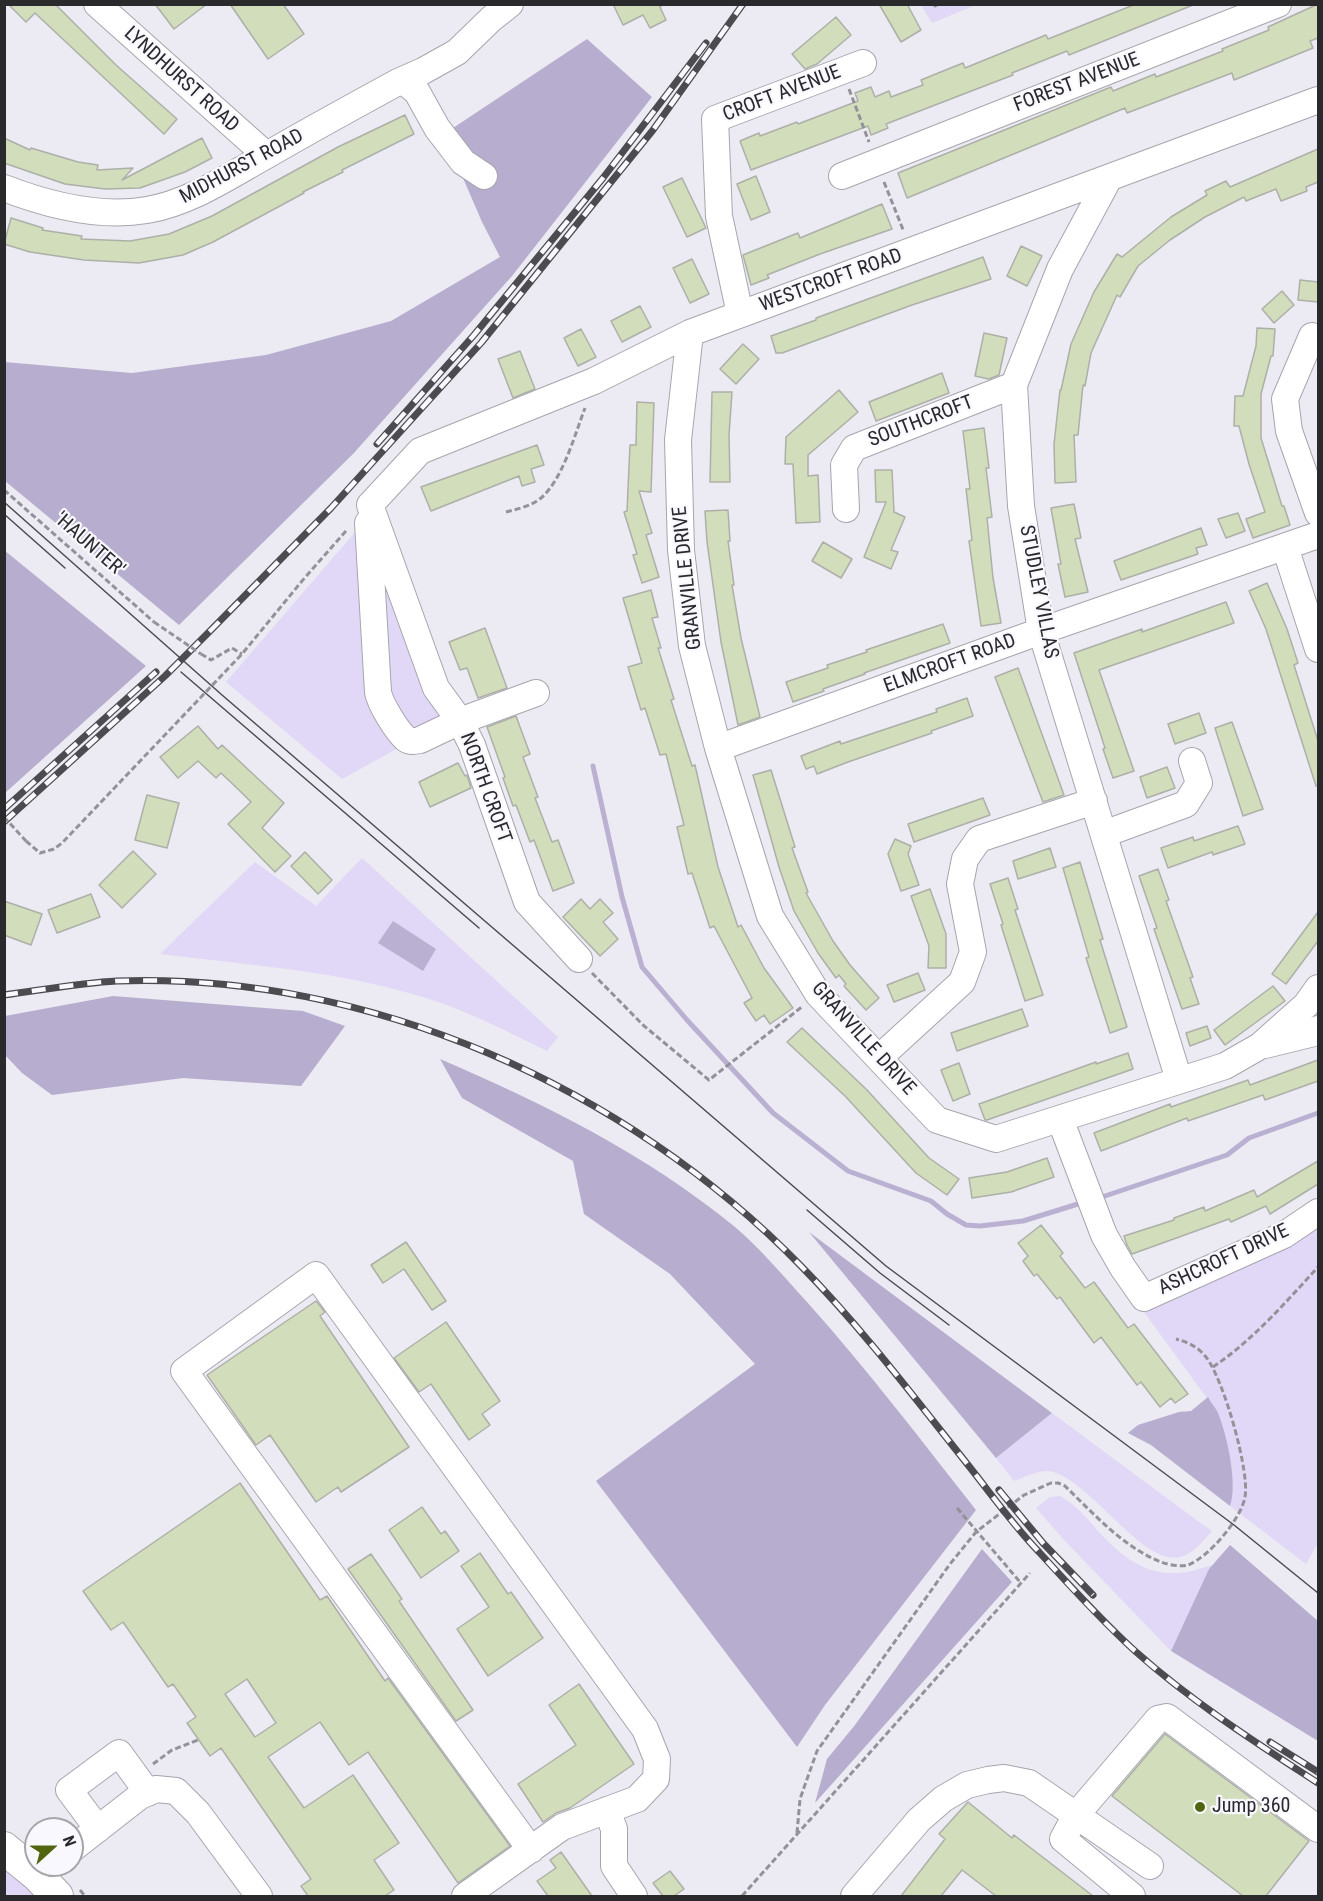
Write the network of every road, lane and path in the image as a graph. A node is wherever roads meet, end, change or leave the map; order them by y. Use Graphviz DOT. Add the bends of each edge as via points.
graph roads {
  1 [pos="97,4"];
  2 [pos="510,4"];
  3 [pos="934,4"];
  4 [pos="939,4"];
  5 [pos="1278,4"];
  6 [pos="863,63"];
  7 [pos="398,82"];
  8 [pos="1318,100"];
  9 [pos="266,155"];
  10 [pos="484,176"];
  11 [pos="842,176"];
  12 [pos="1109,177"];
  13 [pos="4,188"];
  14 [pos="740,314"];
  15 [pos="690,333"];
  16 [pos="1312,336"];
  17 [pos="594,381"];
  18 [pos="1014,385"];
  19 [pos="4,490"];
  20 [pos="370,505"];
  21 [pos="846,509"];
  22 [pos="506,512"];
  23 [pos="1318,513"];
  24 [pos="347,530"];
  25 [pos="1318,535"];
  26 [pos="1285,547"];
  27 [pos="1041,631"];
  28 [pos="1318,649"];
  29 [pos="242,654"];
  30 [pos="536,693"];
  31 [pos="460,721"];
  32 [pos="718,748"];
  33 [pos="1192,761"];
  34 [pos="1094,801"];
  35 [pos="4,817"];
  36 [pos="1104,834"];
  37 [pos="579,959"];
  38 [pos="1318,988"];
  39 [pos="818,993"];
  40 [pos="1318,1029"];
  41 [pos="1260,1046"];
  42 [pos="879,1058"];
  43 [pos="1179,1080"];
  44 [pos="1060,1119"];
  45 [pos="1318,1212"];
  46 [pos="1318,1267"];
  47 [pos="1176,1339"];
  48 [pos="1213,1367"];
  49 [pos="957,1508"];
  50 [pos="976,1532"];
  51 [pos="1030,1572"];
  52 [pos="1021,1582"];
  53 [pos="198,1740"];
  54 [pos="142,1785"];
  55 [pos="607,1810"];
  56 [pos="1076,1815"];
  57 [pos="98,1829"];
  58 [pos="1318,1829"];
  59 [pos="797,1833"];
  60 [pos="84,1840"];
  61 [pos="4,1848"];
  62 [pos="531,1850"];
  63 [pos="1150,1866"];
  64 [pos="49,1879"];
  65 [pos="259,1896"];
  66 [pos="465,1896"];
  67 [pos="634,1896"];
  68 [pos="742,1896"];
  69 [pos="854,1896"];
  70 [pos="1132,1896"];
  1 -- 9 [label="street, LYNDHURST ROAD"];
  2 -- 7 [label="street, MIDHURST ROAD" via="457,52"];
  3 -- 4 [label="path"];
  5 -- 11 [label="street, FOREST AVENUE"];
  6 -- 14 [label="street, CROFT AVENUE" via="715,118 719,216"];
  7 -- 9 [label="street, MIDHURST ROAD"];
  7 -- 10 [label="street" via="406,82 417,92 437,128 463,162"];
  8 -- 12 [label="street, WESTCROFT ROAD"];
  9 -- 13 [label="street, MIDHURST ROAD" via="194,194 147,210 99,212 39,200"];
  12 -- 14 [label="street, WESTCROFT ROAD"];
  12 -- 18 [label="street, STUDLEY VILLAS" via="1060,269"];
  14 -- 15 [label="street, WESTCROFT ROAD"];
  15 -- 17 [label="street, WESTCROFT ROAD"];
  15 -- 32 [label="street, GRANVILLE DRIVE" via="678,440 681,550 692,646"];
  16 -- 23 [label="street" via="1285,399 1289,431"];
  17 -- 20 [label="street, WESTCROFT ROAD" via="420,452"];
  17 -- 22 [label="path" via="553,483 542,497 526,507"];
  18 -- 21 [label="street, SOUTHCROFT" via="854,448 844,465"];
  18 -- 27 [label="street, STUDLEY VILLAS" via="1021,506"];
  19 -- 29 [label="path, 'HAUNTER', bridge" via="154,622 211,660 232,648"];
  20 -- 31 [label="street, NORTH CROFT" via="436,688"];
  20 -- 31 [label="street" via="380,700 410,741"];
  24 -- 29 [label="path"];
  25 -- 26 [label="street, ELMCROFT ROAD"];
  26 -- 27 [label="street, ELMCROFT ROAD"];
  26 -- 28 [label="street"];
  27 -- 32 [label="street, ELMCROFT ROAD"];
  27 -- 34 [label="street, STUDLEY VILLAS"];
  29 -- 35 [label="path, bridge" via="54,849 40,853"];
  30 -- 31 [label="street"];
  31 -- 37 [label="street, NORTH CROFT" via="527,902"];
  32 -- 39 [label="street, GRANVILLE DRIVE" via="770,916"];
  33 -- 36 [label="street" via="1199,783 1186,804"];
  34 -- 36 [label="street, STUDLEY VILLAS"];
  34 -- 42 [label="street" via="979,839 965,859 960,884 973,952 963,982"];
  36 -- 43 [label="street, STUDLEY VILLAS"];
  37 -- 39 [label="path" via="643,1025 709,1080"];
  38 -- 41 [label="street, GRANVILLE DRIVE" via="1306,1005"];
  39 -- 42 [label="street, GRANVILLE DRIVE"];
  40 -- 41 [label="street"];
  41 -- 43 [label="street, GRANVILLE DRIVE" via="1225,1066"];
  42 -- 44 [label="street, GRANVILLE DRIVE" via="937,1120 996,1138"];
  43 -- 44 [label="street, GRANVILLE DRIVE"];
  44 -- 45 [label="street, ASHCROFT DRIVE" via="1104,1235 1144,1298 1284,1234"];
  46 -- 48 [label="path" via="1280,1309"];
  47 -- 48 [label="path" via="1195,1346"];
  48 -- 50 [label="path" via="1229,1409 1246,1489 1241,1508 1220,1540 1201,1557 1185,1566 1161,1562 1119,1537 1058,1483 1024,1495"];
  49 -- 50 [label="path"];
  50 -- 52 [label="path"];
  50 -- 59 [label="path" via="817,1752 800,1799"];
  51 -- 52 [label="path"];
  52 -- 59 [label="path"];
  53 -- 54 [label="path" via="172,1750"];
  54 -- 57 [label="street" via="140,1796"];
  54 -- 57 [label="street" via="119,1753 69,1790"];
  54 -- 65 [label="street" via="176,1791 198,1813"];
  55 -- 62 [label="street" via="562,1827"];
  55 -- 62 [label="street" via="637,1799 656,1779 657,1759 645,1729 316,1275 184,1371"];
  55 -- 67 [label="street" via="614,1829 614,1866"];
  56 -- 58 [label="street" via="1145,1732 1158,1719 1167,1717"];
  56 -- 63 [label="street"];
  56 -- 69 [label="street" via="1029,1783 1004,1778 967,1785 943,1798 919,1820"];
  56 -- 70 [label="street" via="1063,1839"];
  57 -- 60 [label="street"];
  59 -- 68 [label="path"];
  61 -- 64 [label="main road"];
  62 -- 66 [label="street"];
}
